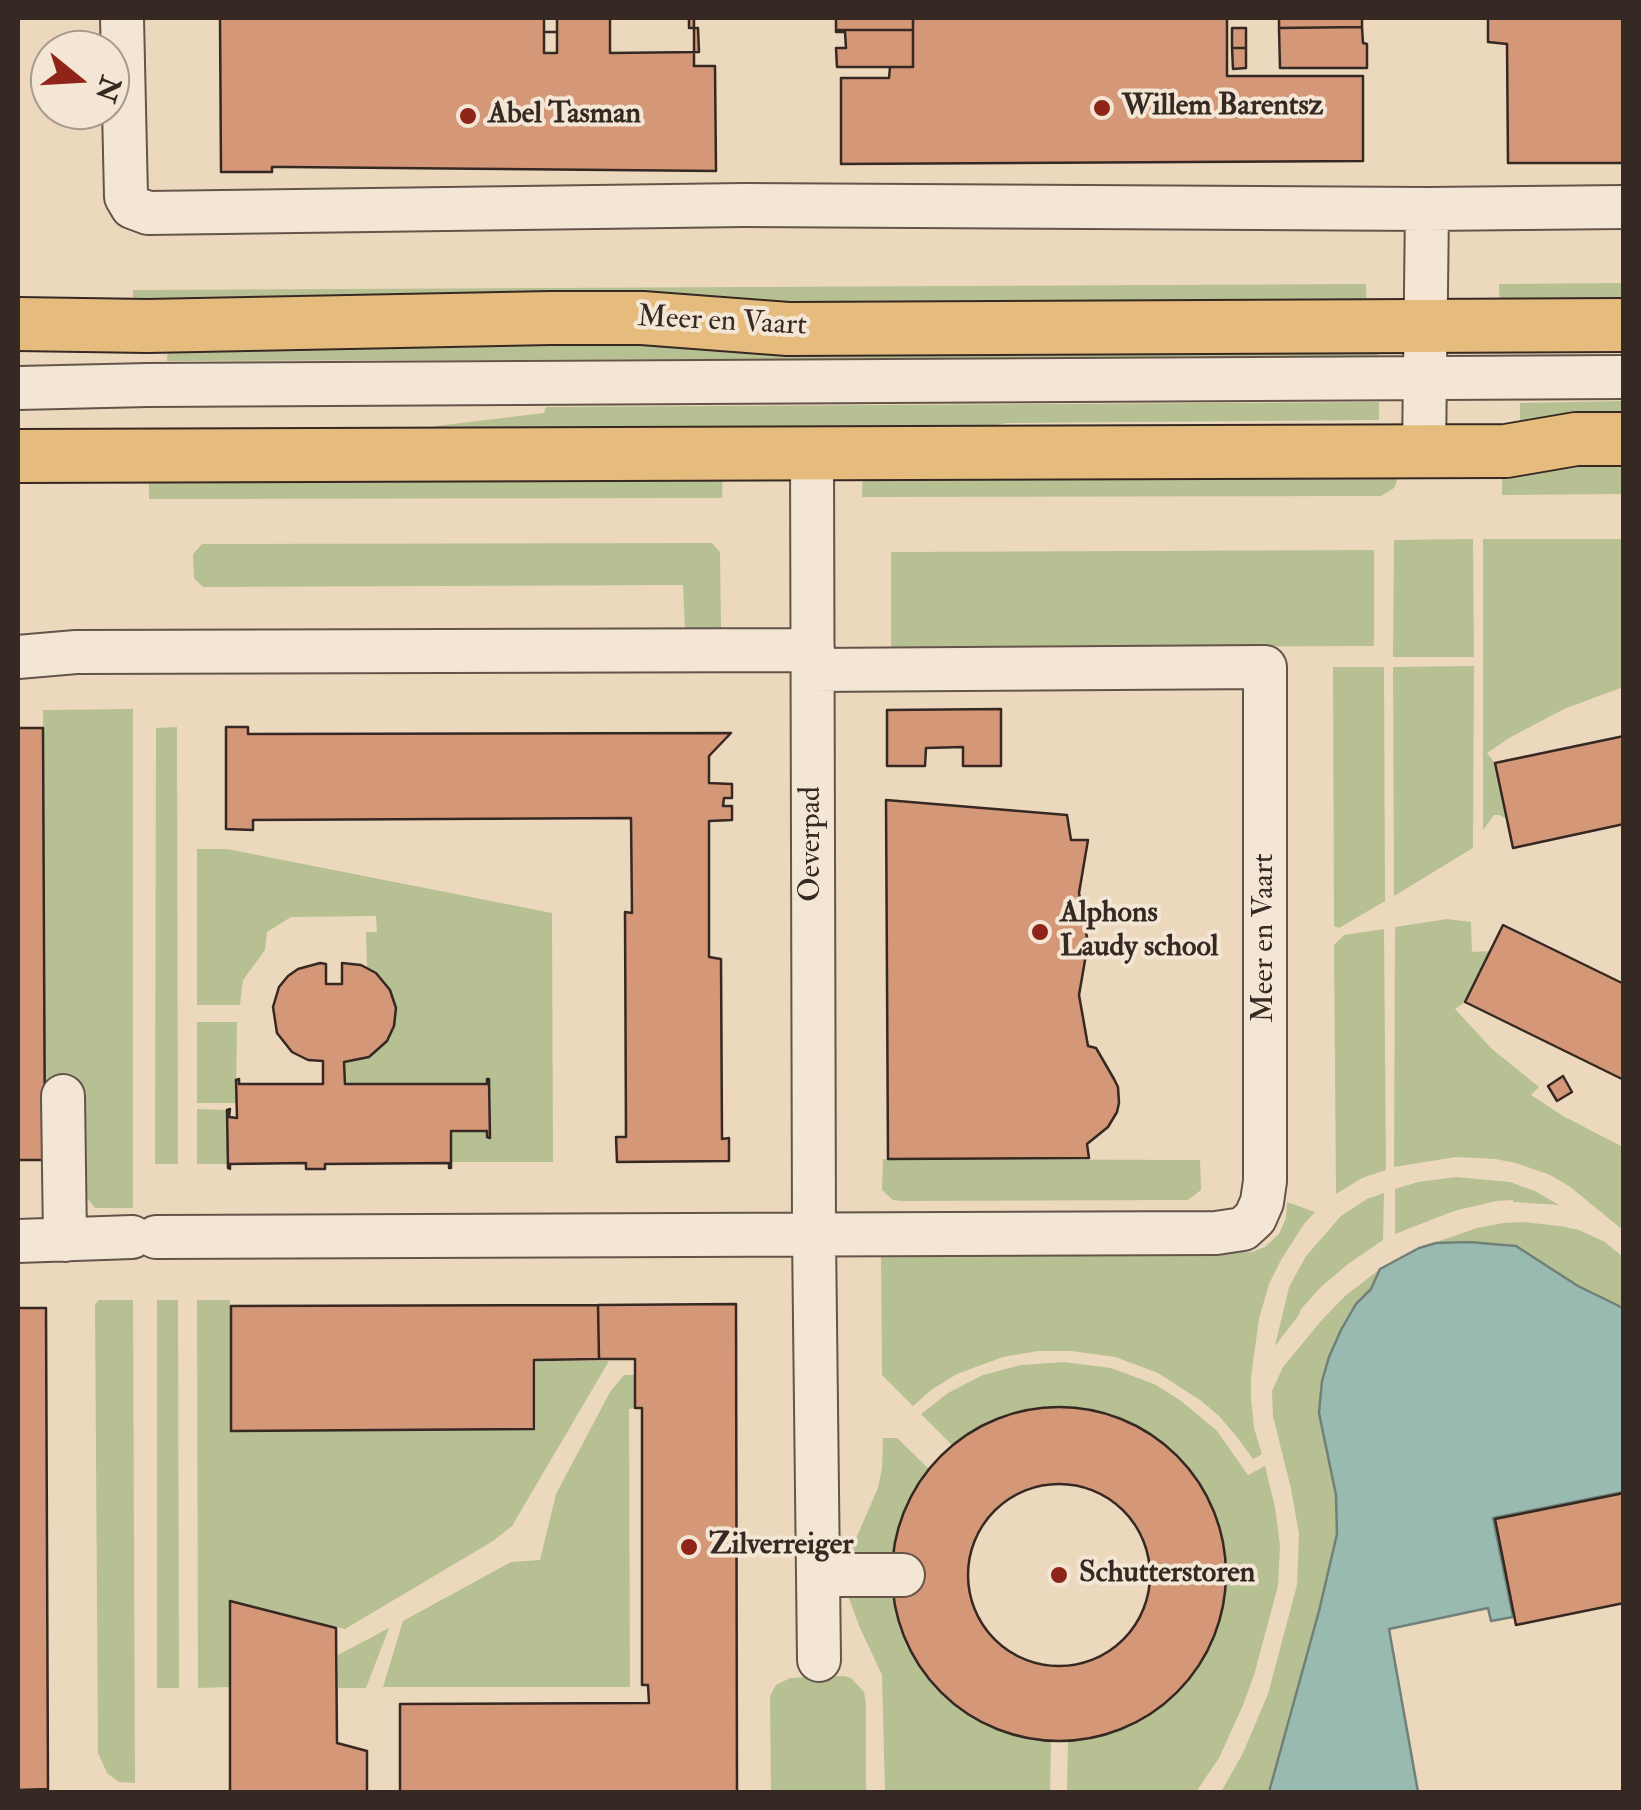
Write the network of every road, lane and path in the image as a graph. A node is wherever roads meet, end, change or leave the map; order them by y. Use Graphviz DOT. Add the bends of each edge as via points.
graph roads {
  1 [pos="122,18"];
  2 [pos="1624,207"];
  3 [pos="1427,209"];
  4 [pos="18,324"];
  5 [pos="1624,326"];
  6 [pos="1426,327"];
  7 [pos="1624,377"];
  8 [pos="1425,378"];
  9 [pos="18,388"];
  10 [pos="1624,438"];
  11 [pos="1424,452"];
  12 [pos="812,454"];
  13 [pos="18,456"];
  14 [pos="18,657"];
  15 [pos="813,660"];
  16 [pos="64,1096"];
  17 [pos="814,1235"];
  18 [pos="64,1240"];
  19 [pos="18,1241"];
  20 [pos="818,1575"];
  21 [pos="902,1575"];
  22 [pos="819,1660"];
  1 -- 3 [label="street" via="126,197 132,208 148,213 744,206"];
  2 -- 3 [label="street"];
  3 -- 6 [label="street"];
  4 -- 6 [label="main road, Meer en Vaart" via="642,318 788,329"];
  5 -- 6 [label="main road, Meer en Vaart"];
  6 -- 8 [label="street"];
  7 -- 8 [label="street"];
  8 -- 9 [label="street"];
  8 -- 11 [label="street"];
  10 -- 11 [label="main road"];
  11 -- 12 [label="main road"];
  12 -- 13 [label="main road"];
  12 -- 15 [label="street, Oeverpad"];
  14 -- 15 [label="street, Meer en Vaart" via="93,652"];
  15 -- 17 [label="street, Oeverpad"];
  15 -- 17 [label="street, Meer en Vaart" via="1265,667 1265,1181 1256,1218 1243,1229 1216,1233"];
  16 -- 18 [label="street"];
  17 -- 18 [label="street"];
  17 -- 20 [label="street, Oeverpad"];
  18 -- 19 [label="street"];
  20 -- 21 [label="street"];
  20 -- 22 [label="street, Oeverpad"];
}
